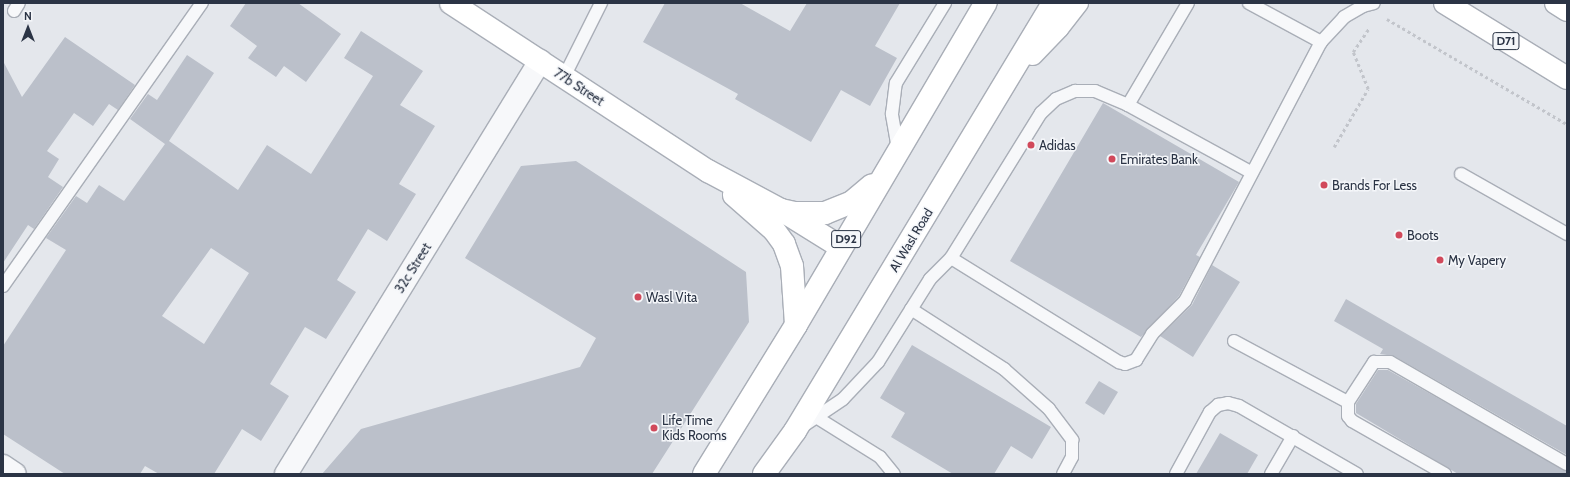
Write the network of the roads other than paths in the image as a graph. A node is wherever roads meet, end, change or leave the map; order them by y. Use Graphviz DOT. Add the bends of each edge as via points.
graph roads {
  1 [pos="202,3"];
  2 [pos="451,3"];
  3 [pos="601,3"];
  4 [pos="945,3"];
  5 [pos="986,3"];
  6 [pos="1053,3"];
  7 [pos="1077,3"];
  8 [pos="1188,3"];
  9 [pos="1249,3"];
  10 [pos="1445,3"];
  11 [pos="1556,3"];
  12 [pos="1372,8"];
  13 [pos="1567,10"];
  14 [pos="1320,42"];
  15 [pos="540,61"];
  16 [pos="1015,67"];
  17 [pos="564,77"];
  18 [pos="1567,78"];
  19 [pos="1128,105"];
  20 [pos="898,149"];
  21 [pos="708,171"];
  22 [pos="1252,173"];
  23 [pos="883,174"];
  24 [pos="1461,174"];
  25 [pos="781,210"];
  26 [pos="1567,234"];
  27 [pos="841,247"];
  28 [pos="951,258"];
  29 [pos="3,286"];
  30 [pos="911,309"];
  31 [pos="796,325"];
  32 [pos="1234,341"];
  33 [pos="1348,402"];
  34 [pos="816,417"];
  35 [pos="795,431"];
  36 [pos="1293,436"];
  37 [pos="1567,464"];
  38 [pos="3,466"];
  39 [pos="15,474"];
  40 [pos="286,474"];
  41 [pos="704,474"];
  42 [pos="764,474"];
  43 [pos="894,474"];
  44 [pos="1063,474"];
  45 [pos="1176,474"];
  46 [pos="1271,474"];
  47 [pos="1357,474"];
  48 [pos="1444,474"];
  1 -- 29 [label="lane"];
  2 -- 15 [label="main road, 77b Street"];
  3 -- 17 [label="lane"];
  4 -- 20 [label="lane" via="896,83 892,114"];
  5 -- 20 [label="main road, D92"];
  6 -- 16 [label="main road, Al Wasl Road"];
  7 -- 16 [label="main road" via="1045,42"];
  8 -- 19 [label="lane"];
  9 -- 14 [label="lane"];
  10 -- 18 [label="main road, D71"];
  11 -- 13 [label="main road"];
  12 -- 14 [label="lane" via="1344,16"];
  14 -- 22 [label="lane"];
  15 -- 17 [label="main road, 77b Street"];
  15 -- 40 [label="street, 32c Street"];
  16 -- 35 [label="main road, Al Wasl Road"];
  17 -- 21 [label="main road, 77b Street"];
  19 -- 22 [label="lane"];
  19 -- 28 [label="lane" via="1095,91 1075,91 1056,99 1041,112"];
  20 -- 23 [label="main road, D92"];
  21 -- 25 [label="main road, 77b Street"];
  21 -- 31 [label="main road, 77b Street" via="774,230 782,241 792,266"];
  22 -- 28 [label="lane" via="1185,301 1158,327 1136,360 1131,363 1119,362"];
  23 -- 25 [label="main road" via="852,202 839,209 810,214"];
  23 -- 27 [label="main road, D92"];
  24 -- 26 [label="lane"];
  25 -- 27 [label="main road, 77b Street"];
  27 -- 31 [label="main road, D92"];
  28 -- 30 [label="lane" via="930,279"];
  30 -- 34 [label="lane" via="866,377 843,399"];
  30 -- 44 [label="lane" via="1004,369 1049,409 1072,440 1072,458"];
  31 -- 41 [label="main road, D92"];
  32 -- 33 [label="lane"];
  33 -- 37 [label="lane" via="1370,366 1379,360 1385,360"];
  33 -- 48 [label="lane" via="1348,416 1352,421"];
  34 -- 35 [label="lane"];
  34 -- 43 [label="lane" via="872,452"];
  35 -- 42 [label="main road, Al Wasl Road"];
  36 -- 45 [label="lane" via="1239,406 1218,405 1210,412"];
  36 -- 46 [label="lane"];
  36 -- 47 [label="lane"];
  38 -- 39 [label="street"];
}
